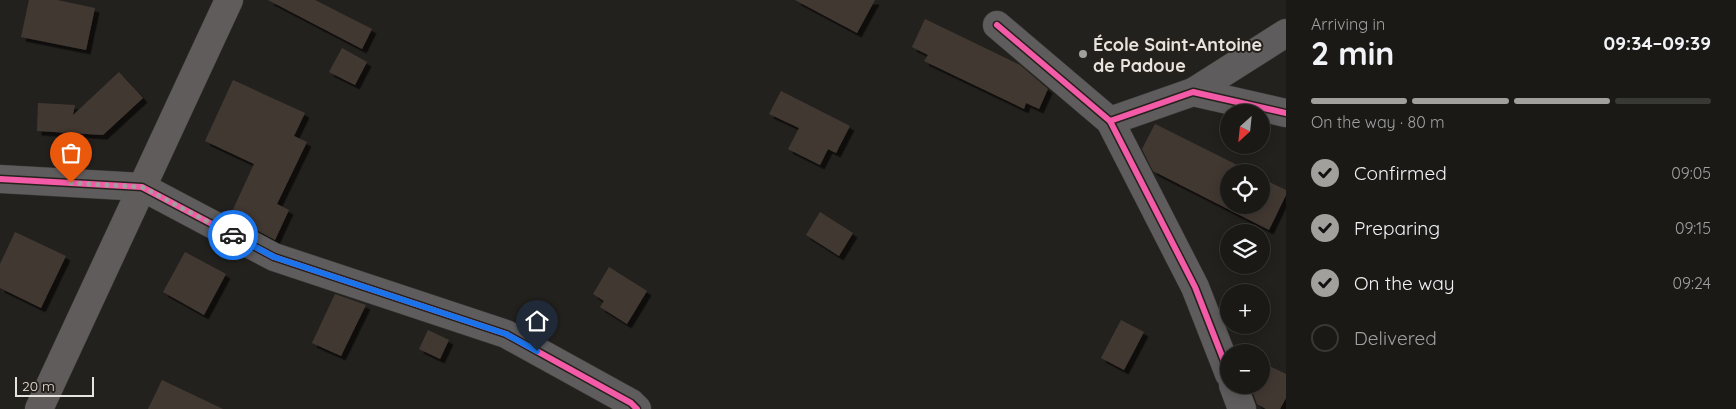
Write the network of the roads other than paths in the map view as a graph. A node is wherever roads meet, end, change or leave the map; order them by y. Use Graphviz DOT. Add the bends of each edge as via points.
graph roads {
  1 [pos="229,0"];
  2 [pos="997,25"];
  3 [pos="1286,33"];
  4 [pos="1193,92"];
  5 [pos="1286,113"];
  6 [pos="1110,121"];
  7 [pos="0,179"];
  8 [pos="142,187"];
  9 [pos="1220,351"];
  10 [pos="1236,394"];
  11 [pos="39,409"];
  12 [pos="636,409"];
  13 [pos="1242,409"];
  1 -- 8 [label="main road"];
  2 -- 6 [label="street"];
  3 -- 4 [label="street"];
  4 -- 5 [label="street"];
  4 -- 6 [label="street"];
  6 -- 9 [label="street" via="1195,287"];
  7 -- 8 [label="street"];
  8 -- 11 [label="main road"];
  8 -- 12 [label="street" via="274,257 506,334 631,403"];
  10 -- 13 [label="street"];
}
